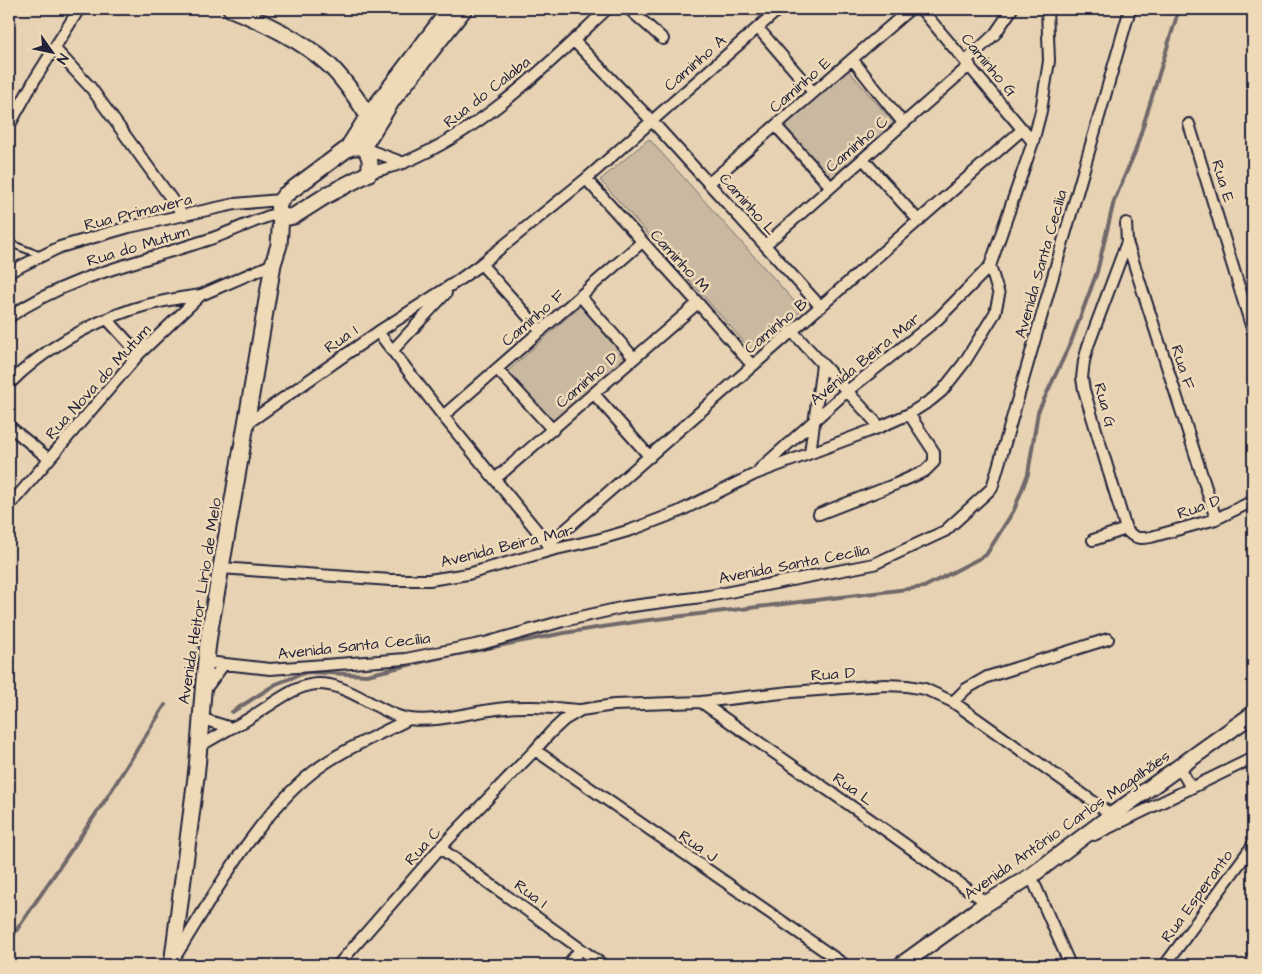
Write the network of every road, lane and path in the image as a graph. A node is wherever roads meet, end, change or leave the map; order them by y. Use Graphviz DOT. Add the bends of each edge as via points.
graph roads {
  1 [pos="79,9"];
  2 [pos="450,9"];
  3 [pos="464,9"];
  4 [pos="607,9"];
  5 [pos="629,9"];
  6 [pos="779,9"];
  7 [pos="910,9"];
  8 [pos="921,9"];
  9 [pos="1012,9"];
  10 [pos="1047,9"];
  11 [pos="1130,9"];
  12 [pos="237,10"];
  13 [pos="758,28"];
  14 [pos="663,39"];
  15 [pos="574,40"];
  16 [pos="54,48"];
  17 [pos="852,59"];
  18 [pos="968,63"];
  19 [pos="813,92"];
  20 [pos="368,116"];
  21 [pos="652,120"];
  22 [pos="903,123"];
  23 [pos="1190,124"];
  24 [pos="9,126"];
  25 [pos="776,126"];
  26 [pos="1023,129"];
  27 [pos="1033,142"];
  28 [pos="364,148"];
  29 [pos="347,149"];
  30 [pos="863,159"];
  31 [pos="404,162"];
  32 [pos="369,173"];
  33 [pos="586,179"];
  34 [pos="709,183"];
  35 [pos="831,187"];
  36 [pos="263,202"];
  37 [pos="280,209"];
  38 [pos="302,212"];
  39 [pos="183,215"];
  40 [pos="262,217"];
  41 [pos="919,221"];
  42 [pos="1126,223"];
  43 [pos="642,242"];
  44 [pos="1127,242"];
  45 [pos="9,243"];
  46 [pos="279,245"];
  47 [pos="766,245"];
  48 [pos="40,256"];
  49 [pos="273,264"];
  50 [pos="481,264"];
  51 [pos="990,266"];
  52 [pos="9,272"];
  53 [pos="456,282"];
  54 [pos="201,295"];
  55 [pos="580,296"];
  56 [pos="698,303"];
  57 [pos="821,307"];
  58 [pos="9,317"];
  59 [pos="107,319"];
  60 [pos="541,331"];
  61 [pos="792,331"];
  62 [pos="378,332"];
  63 [pos="1253,332"];
  64 [pos="392,351"];
  65 [pos="139,354"];
  66 [pos="634,358"];
  67 [pos="752,365"];
  68 [pos="822,365"];
  69 [pos="497,369"];
  70 [pos="9,384"];
  71 [pos="846,392"];
  72 [pos="594,394"];
  73 [pos="909,414"];
  74 [pos="443,416"];
  75 [pos="813,420"];
  76 [pos="245,424"];
  77 [pos="9,426"];
  78 [pos="880,427"];
  79 [pos="553,430"];
  80 [pos="810,453"];
  81 [pos="650,457"];
  82 [pos="48,459"];
  83 [pos="756,474"];
  84 [pos="495,479"];
  85 [pos="1253,501"];
  86 [pos="9,506"];
  87 [pos="819,514"];
  88 [pos="1216,519"];
  89 [pos="1125,525"];
  90 [pos="1093,540"];
  91 [pos="550,547"];
  92 [pos="221,568"];
  93 [pos="1108,639"];
  94 [pos="207,662"];
  95 [pos="224,664"];
  96 [pos="203,692"];
  97 [pos="701,702"];
  98 [pos="953,702"];
  99 [pos="581,710"];
  100 [pos="1253,714"];
  101 [pos="200,718"];
  102 [pos="409,719"];
  103 [pos="231,728"];
  104 [pos="200,746"];
  105 [pos="535,750"];
  106 [pos="1253,758"];
  107 [pos="1178,766"];
  108 [pos="1191,788"];
  109 [pos="1112,815"];
  110 [pos="1253,845"];
  111 [pos="1071,847"];
  112 [pos="440,848"];
  113 [pos="1030,876"];
  114 [pos="987,903"];
  115 [pos="581,949"];
  116 [pos="172,963"];
  117 [pos="338,965"];
  118 [pos="567,965"];
  119 [pos="603,965"];
  120 [pos="845,965"];
  121 [pos="901,965"];
  122 [pos="1070,965"];
  123 [pos="1165,965"];
  1 -- 16 [label="street"];
  2 -- 20 [label="main road"];
  3 -- 28 [label="main road" via="393,99"];
  4 -- 15 [label="street, Rua do Calaba"];
  5 -- 14 [label="street"];
  6 -- 13 [label="street, Caminho A"];
  7 -- 17 [label="street, Caminho E"];
  8 -- 18 [label="street, Caminho G"];
  9 -- 18 [label="street, Caminho C" via="995,34"];
  10 -- 27 [label="street, Avenida Beira Mar" via="1048,74"];
  11 -- 95 [label="street, Avenida Santa Cecília" via="992,488 945,531 874,564 709,596 625,607 485,643 406,659 270,670"];
  12 -- 20 [label="main road" via="300,44 327,63"];
  13 -- 19 [label="street"];
  13 -- 21 [label="street, Caminho A"];
  15 -- 21 [label="street, Caminho L"];
  15 -- 31 [label="street, Rua do Calaba" via="482,118 453,138"];
  16 -- 24 [label="street"];
  16 -- 39 [label="street" via="91,88"];
  17 -- 19 [label="street, Caminho E"];
  17 -- 22 [label="street"];
  18 -- 22 [label="street, Caminho C"];
  18 -- 26 [label="street, Caminho G"];
  19 -- 25 [label="street, Caminho E"];
  20 -- 29 [label="main road"];
  21 -- 33 [label="street, Rua 1"];
  21 -- 34 [label="street, Caminho L"];
  22 -- 30 [label="street, Caminho C"];
  23 -- 63 [label="street, Rua E"];
  25 -- 34 [label="street, Caminho E"];
  25 -- 35 [label="street"];
  26 -- 27 [label="street, Caminho G"];
  26 -- 41 [label="street, Caminho B"];
  27 -- 51 [label="street, Avenida Beira Mar"];
  28 -- 29 [label="main road"];
  28 -- 31 [label="street"];
  28 -- 32 [label="main road" via="370,159"];
  29 -- 37 [label="main road" via="293,188"];
  30 -- 35 [label="street, Caminho C"];
  30 -- 41 [label="street"];
  31 -- 32 [label="street, Rua do Calaba"];
  32 -- 38 [label="main road"];
  33 -- 43 [label="street, Caminho M"];
  33 -- 50 [label="street, Rua 1"];
  34 -- 47 [label="street, Caminho L"];
  35 -- 47 [label="street, Caminho C"];
  36 -- 37 [label="street, Rua Primavera"];
  36 -- 39 [label="street, Rua Primavera" via="235,204"];
  36 -- 40 [label="street"];
  37 -- 38 [label="main road" via="289,217"];
  37 -- 40 [label="street, Rua do Mutum"];
  37 -- 46 [label="main road, Avenida Heitor Lírio de Melo"];
  38 -- 46 [label="main road, Avenida Heitor Lírio de Melo"];
  39 -- 48 [label="street, Rua Primavera" via="129,227"];
  40 -- 58 [label="street, Rua do Mutum" via="207,240 72,282"];
  41 -- 57 [label="street, Caminho B"];
  42 -- 44 [label="street, Rua F"];
  43 -- 55 [label="street, Caminho F"];
  43 -- 56 [label="street, Caminho M"];
  44 -- 88 [label="street, Rua F"];
  44 -- 89 [label="street, Rua G" via="1088,346 1082,378"];
  45 -- 48 [label="lane"];
  46 -- 49 [label="main road, Avenida Heitor Lírio de Melo"];
  47 -- 57 [label="street, Caminho L"];
  48 -- 52 [label="street, Rua Primavera"];
  49 -- 54 [label="street, Rua Nova do Mutum"];
  49 -- 76 [label="main road, Avenida Heitor Lírio de Melo"];
  50 -- 53 [label="street, Rua 1"];
  50 -- 60 [label="street"];
  51 -- 71 [label="street, Avenida Beira Mar" via="938,319"];
  51 -- 73 [label="street, Avenida Beira Mar" via="999,295 989,325 942,391"];
  53 -- 62 [label="street, Rua 1"];
  53 -- 64 [label="street, Rua 1"];
  54 -- 59 [label="street" via="156,303"];
  54 -- 65 [label="street, Rua Nova do Mutum"];
  55 -- 60 [label="street, Caminho F"];
  55 -- 66 [label="street"];
  56 -- 66 [label="street, Caminho D"];
  56 -- 67 [label="street, Caminho M"];
  57 -- 61 [label="street, Caminho B"];
  59 -- 65 [label="street"];
  59 -- 70 [label="street" via="46,353"];
  60 -- 69 [label="street, Caminho F"];
  61 -- 67 [label="street, Caminho B"];
  61 -- 68 [label="street"];
  62 -- 64 [label="street"];
  62 -- 76 [label="street, Rua 1"];
  64 -- 74 [label="street"];
  65 -- 82 [label="street, Rua Nova do Mutum"];
  66 -- 72 [label="street, Caminho D"];
  67 -- 81 [label="street, Caminho B"];
  68 -- 71 [label="street"];
  68 -- 75 [label="street"];
  69 -- 74 [label="street, Caminho F"];
  69 -- 79 [label="street"];
  71 -- 75 [label="street, Avenida Beira Mar"];
  71 -- 78 [label="street"];
  72 -- 79 [label="street, Caminho D"];
  72 -- 81 [label="street"];
  73 -- 78 [label="street, Avenida Beira Mar"];
  73 -- 87 [label="street" via="934,452 932,466 906,480"];
  74 -- 84 [label="street"];
  75 -- 80 [label="street"];
  75 -- 83 [label="street, Avenida Beira Mar"];
  76 -- 92 [label="main road, Avenida Heitor Lírio de Melo"];
  77 -- 82 [label="street"];
  78 -- 80 [label="street, Avenida Beira Mar"];
  79 -- 84 [label="street, Caminho D"];
  80 -- 83 [label="street, Avenida Beira Mar"];
  81 -- 91 [label="street, Caminho B"];
  82 -- 86 [label="street, Rua Nova do Mutum"];
  83 -- 91 [label="street, Avenida Beira Mar" via="652,522 600,539"];
  84 -- 91 [label="street"];
  85 -- 88 [label="street, Rua D"];
  88 -- 89 [label="street, Rua D" via="1142,539 1135,538"];
  89 -- 90 [label="street"];
  91 -- 92 [label="street, Avenida Beira Mar" via="468,574 410,581"];
  92 -- 94 [label="main road, Avenida Heitor Lírio de Melo"];
  93 -- 98 [label="street" via="987,677 966,689"];
  94 -- 95 [label="street, Avenida Santa Cecília"];
  94 -- 96 [label="main road, Avenida Heitor Lírio de Melo"];
  95 -- 96 [label="street"];
  96 -- 101 [label="main road, Avenida Heitor Lírio de Melo"];
  97 -- 98 [label="street, Rua D" via="885,685 925,689"];
  97 -- 99 [label="street, Rua D" via="623,704"];
  97 -- 114 [label="street, Rua L"];
  98 -- 109 [label="street, Rua D"];
  99 -- 102 [label="street" via="518,707 427,720"];
  99 -- 105 [label="street, Rua D" via="564,720"];
  100 -- 107 [label="main road, Avenida Antônio Carlos Magalhães"];
  101 -- 103 [label="street"];
  101 -- 104 [label="main road, Avenida Heitor Lírio de Melo"];
  102 -- 103 [label="street" via="340,689 320,684 300,688 250,720"];
  102 -- 116 [label="street" via="328,762 294,789 250,842"];
  103 -- 104 [label="street"];
  104 -- 116 [label="main road, Avenida Heitor Lírio de Melo"];
  105 -- 112 [label="street, Rua C"];
  105 -- 120 [label="street, Rua J"];
  106 -- 108 [label="street"];
  107 -- 108 [label="street"];
  107 -- 109 [label="main road, Avenida Antônio Carlos Magalhães"];
  108 -- 111 [label="street"];
  109 -- 111 [label="main road, Avenida Antônio Carlos Magalhães"];
  110 -- 123 [label="street, Rua Esperanto"];
  111 -- 113 [label="main road, Avenida Antônio Carlos Magalhães"];
  112 -- 115 [label="street, Rua I"];
  112 -- 117 [label="street, Rua C"];
  113 -- 114 [label="main road, Avenida Antônio Carlos Magalhães"];
  113 -- 122 [label="street"];
  114 -- 121 [label="main road, Avenida Antônio Carlos Magalhães"];
  115 -- 118 [label="street"];
  115 -- 119 [label="street, Rua I"];
}
